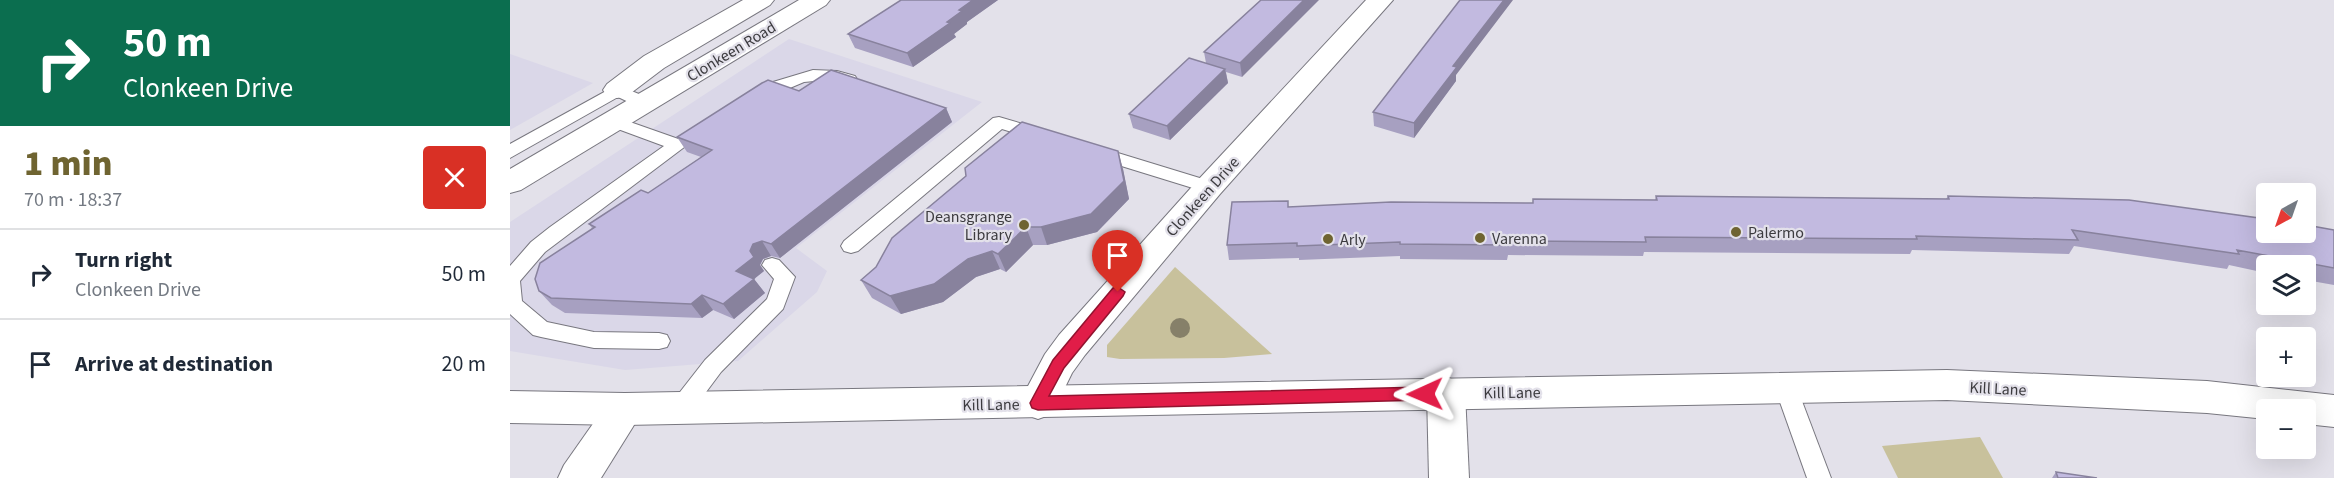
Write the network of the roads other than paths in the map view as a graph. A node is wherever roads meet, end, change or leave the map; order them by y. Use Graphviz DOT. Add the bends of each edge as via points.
graph roads {
  1 [pos="761,0"];
  2 [pos="817,0"];
  3 [pos="1380,0"];
  4 [pos="864,84"];
  5 [pos="616,90"];
  6 [pos="645,103"];
  7 [pos="741,106"];
  8 [pos="613,121"];
  9 [pos="695,134"];
  10 [pos="1054,139"];
  11 [pos="678,145"];
  12 [pos="1076,146"];
  13 [pos="510,152"];
  14 [pos="511,183"];
  15 [pos="1209,187"];
  16 [pos="851,246"];
  17 [pos="772,265"];
  18 [pos="659,341"];
  19 [pos="1786,388"];
  20 [pos="1446,393"];
  21 [pos="1038,403"];
  22 [pos="510,407"];
  23 [pos="681,408"];
  24 [pos="625,409"];
  25 [pos="2334,411"];
  26 [pos="578,478"];
  27 [pos="1449,478"];
  28 [pos="1819,478"];
  1 -- 5 [label="main road, Clonkeen Road" via="654,62"];
  2 -- 6 [label="main road, Clonkeen Road"];
  3 -- 15 [label="main road, Clonkeen Drive"];
  4 -- 7 [label="lane" via="816,74 779,84"];
  5 -- 6 [label="lane"];
  5 -- 13 [label="lane, Clonkeen Road"];
  6 -- 8 [label="main road, Clonkeen Road"];
  8 -- 11 [label="lane"];
  8 -- 14 [label="main road, Clonkeen Road"];
  9 -- 11 [label="lane"];
  10 -- 16 [label="lane" via="999,122"];
  11 -- 18 [label="lane" via="538,247 510,279 512,304 542,329 594,340"];
  12 -- 15 [label="lane"];
  15 -- 21 [label="main road, Clonkeen Drive" via="1072,345"];
  17 -- 23 [label="lane" via="785,277 776,303 713,366"];
  19 -- 20 [label="main road, Kill Lane"];
  19 -- 25 [label="main road, Kill Lane" via="1959,386 2207,397"];
  19 -- 28 [label="lane"];
  20 -- 21 [label="main road, Kill Lane"];
  20 -- 27 [label="main road"];
  21 -- 23 [label="main road, Kill Lane"];
  22 -- 24 [label="main road, Kill Lane"];
  23 -- 24 [label="main road, Kill Lane"];
  24 -- 26 [label="main road"];
}
